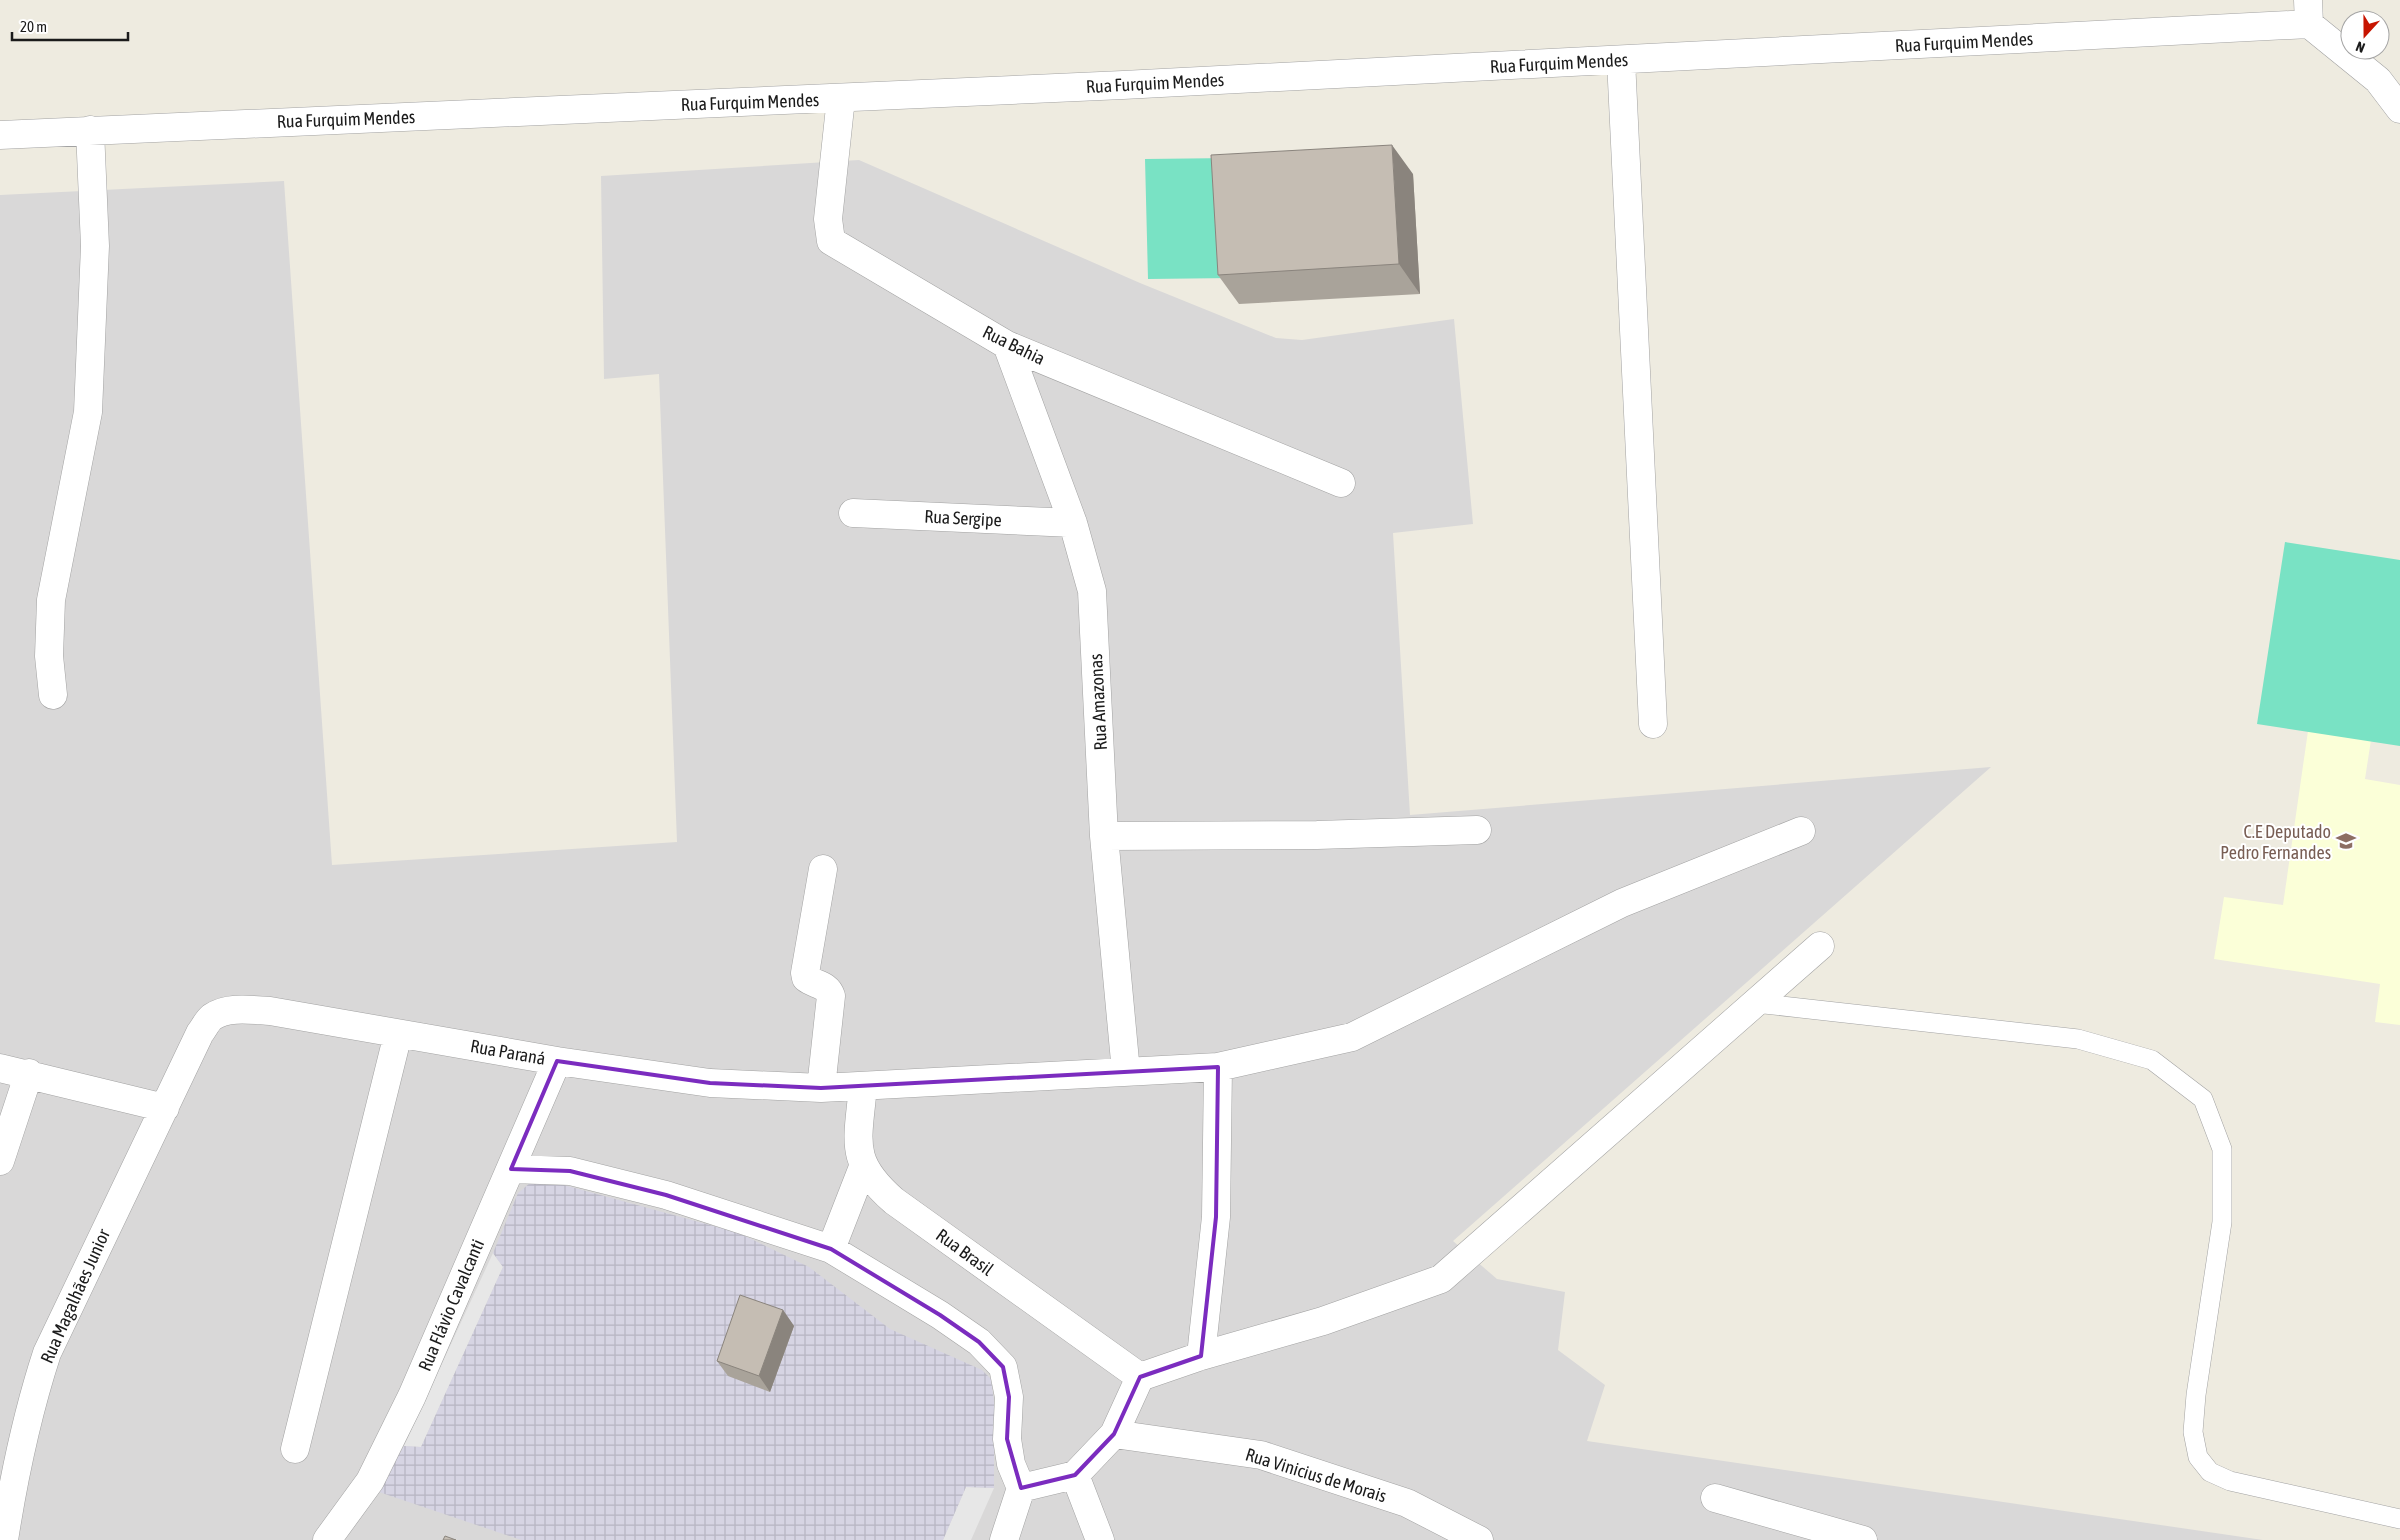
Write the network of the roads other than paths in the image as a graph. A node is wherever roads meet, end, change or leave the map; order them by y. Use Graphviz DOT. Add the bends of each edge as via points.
graph roads {
  1 [pos="2309,12"];
  2 [pos="1621,60"];
  3 [pos="841,98"];
  4 [pos="2400,109"];
  5 [pos="90,130"];
  6 [pos="0,135"];
  7 [pos="1007,345"];
  8 [pos="1341,483"];
  9 [pos="853,512"];
  10 [pos="1073,522"];
  11 [pos="53,695"];
  12 [pos="1653,724"];
  13 [pos="1477,830"];
  14 [pos="1801,831"];
  15 [pos="1104,836"];
  16 [pos="823,869"];
  17 [pos="1820,946"];
  18 [pos="1755,1003"];
  19 [pos="398,1034"];
  20 [pos="557,1061"];
  21 [pos="184,1065"];
  22 [pos="1218,1067"];
  23 [pos="0,1068"];
  24 [pos="1126,1072"];
  25 [pos="28,1073"];
  26 [pos="863,1086"];
  27 [pos="821,1088"];
  28 [pos="165,1108"];
  29 [pos="0,1161"];
  30 [pos="863,1167"];
  31 [pos="511,1169"];
  32 [pos="831,1250"];
  33 [pos="1201,1356"];
  34 [pos="1140,1377"];
  35 [pos="1114,1434"];
  36 [pos="295,1449"];
  37 [pos="1075,1475"];
  38 [pos="1021,1488"];
  39 [pos="1715,1498"];
  40 [pos="2400,1519"];
  41 [pos="4,1540"];
  42 [pos="327,1540"];
  43 [pos="1004,1540"];
  44 [pos="1100,1540"];
  45 [pos="1479,1540"];
  46 [pos="1863,1540"];
  1 -- 2 [label="street, Rua Furquim Mendes"];
  1 -- 4 [label="street" via="2378,80"];
  2 -- 3 [label="street, Rua Furquim Mendes"];
  2 -- 12 [label="street"];
  3 -- 5 [label="street, Rua Furquim Mendes"];
  3 -- 7 [label="street, Rua Bahia" via="828,219 831,241"];
  5 -- 6 [label="street, Rua Furquim Mendes"];
  5 -- 11 [label="street" via="95,246 88,412 51,600 49,656"];
  7 -- 8 [label="street, Rua Bahia"];
  7 -- 10 [label="street, Rua Amazonas"];
  9 -- 10 [label="street, Rua Sergipe"];
  10 -- 15 [label="street, Rua Amazonas" via="1092,591"];
  13 -- 15 [label="street" via="1317,836"];
  14 -- 22 [label="street, Rua Paraná" via="1622,903 1352,1037"];
  15 -- 24 [label="street, Rua Amazonas"];
  16 -- 27 [label="street" via="805,973 806,978 829,990 831,996"];
  17 -- 18 [label="street"];
  18 -- 33 [label="street" via="1442,1279 1323,1321"];
  18 -- 40 [label="lane" via="2078,1039 2152,1060 2203,1099 2222,1149 2222,1222 2196,1395 2194,1432 2198,1457 2210,1472 2230,1481"];
  19 -- 20 [label="street, Rua Paraná"];
  19 -- 21 [label="street, Rua Paraná" via="270,1011 238,1010 211,1018"];
  19 -- 36 [label="street"];
  20 -- 27 [label="street, Rua Paraná" via="710,1082"];
  20 -- 31 [label="street, Rua Flávio Cavalcanti"];
  21 -- 28 [label="street, Rua Magalhães Junior"];
  22 -- 24 [label="street, Rua Paraná"];
  22 -- 33 [label="street" via="1216,1217"];
  23 -- 25 [label="street"];
  24 -- 26 [label="street, Rua Paraná"];
  25 -- 28 [label="street"];
  25 -- 29 [label="street"];
  26 -- 27 [label="street, Rua Paraná"];
  26 -- 30 [label="street, Rua Brasil" via="858,1147"];
  28 -- 41 [label="street, Rua Magalhães Junior" via="47,1353 31,1403"];
  30 -- 32 [label="street"];
  30 -- 34 [label="street, Rua Brasil" via="894,1201"];
  31 -- 32 [label="street" via="570,1171 666,1195"];
  31 -- 42 [label="street, Rua Flávio Cavalcanti" via="412,1396 370,1481"];
  32 -- 38 [label="street" via="940,1315 979,1342 1003,1367 1009,1398 1007,1439 1011,1464"];
  33 -- 34 [label="street"];
  34 -- 35 [label="street"];
  35 -- 37 [label="street"];
  35 -- 45 [label="street, Rua Vinicius de Morais" via="1261,1455 1407,1503"];
  37 -- 38 [label="street"];
  37 -- 44 [label="street"];
  38 -- 43 [label="street"];
  39 -- 46 [label="street"];
}
